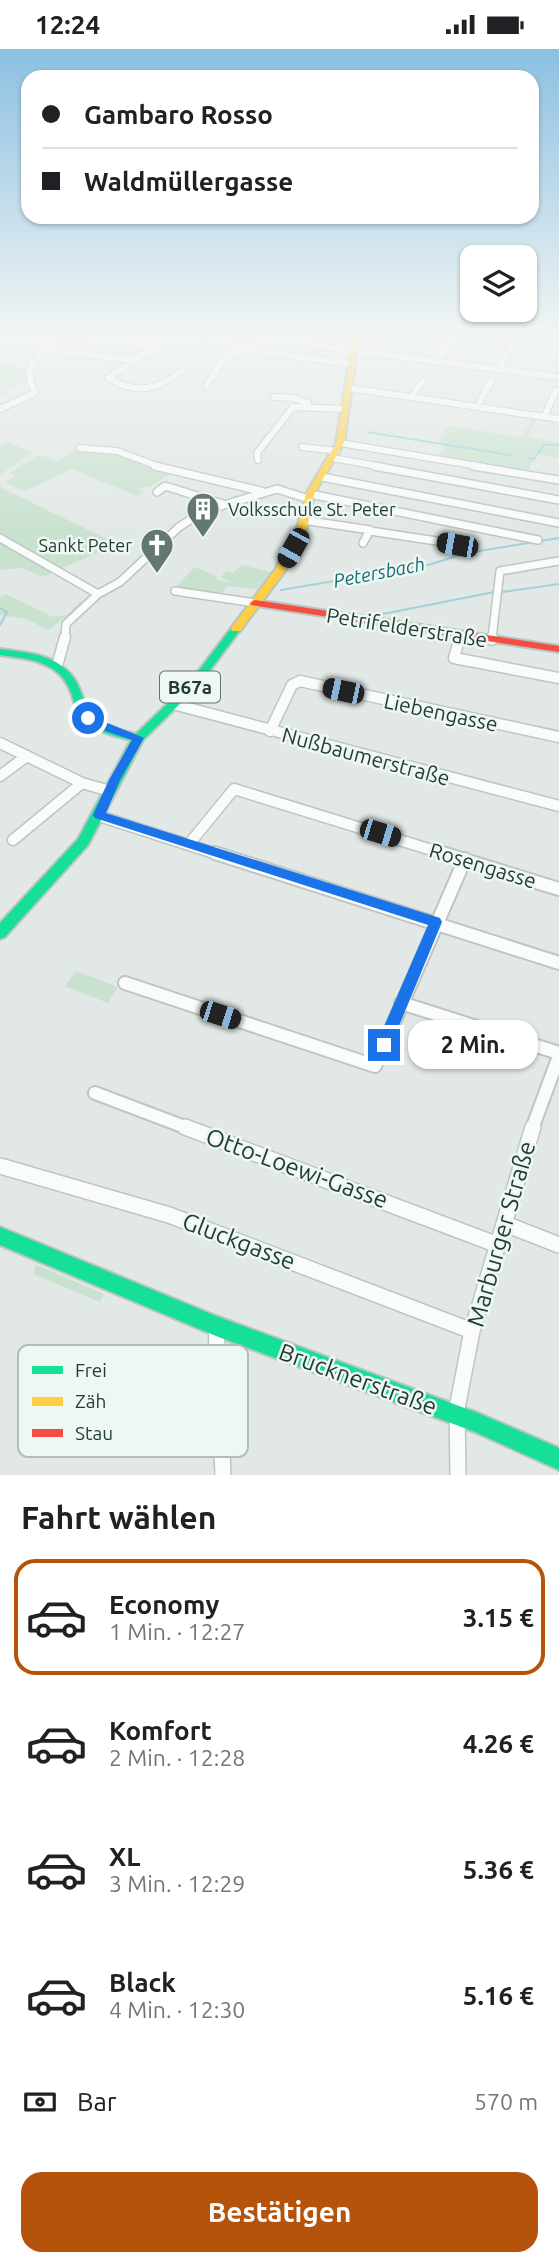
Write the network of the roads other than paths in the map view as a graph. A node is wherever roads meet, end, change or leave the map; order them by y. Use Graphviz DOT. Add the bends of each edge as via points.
graph roads {
  1 [pos="25,398"];
  2 [pos="285,398"];
  3 [pos="348,398"];
  4 [pos="415,398"];
  5 [pos="482,398"];
  6 [pos="553,398"];
  7 [pos="477,407"];
  8 [pos="346,408"];
  9 [pos="0,409"];
  10 [pos="544,417"];
  11 [pos="559,419"];
  12 [pos="302,447"];
  13 [pos="80,448"];
  14 [pos="337,451"];
  15 [pos="258,460"];
  16 [pos="322,477"];
  17 [pos="559,480"];
  18 [pos="261,491"];
  19 [pos="157,492"];
  20 [pos="309,496"];
  21 [pos="559,500"];
  22 [pos="223,504"];
  23 [pos="303,520"];
  24 [pos="559,523"];
  25 [pos="372,532"];
  26 [pos="0,538"];
  27 [pos="538,540"];
  28 [pos="363,543"];
  29 [pos="463,545"];
  30 [pos="559,561"];
  31 [pos="175,591"];
  32 [pos="98,594"];
  33 [pos="255,603"];
  34 [pos="460,636"];
  35 [pos="492,640"];
  36 [pos="559,649"];
  37 [pos="0,652"];
  38 [pos="57,666"];
  39 [pos="559,678"];
  40 [pos="173,705"];
  41 [pos="271,731"];
  42 [pos="559,737"];
  43 [pos="138,738"];
  44 [pos="0,743"];
  45 [pos="27,756"];
  46 [pos="0,776"];
  47 [pos="82,783"];
  48 [pos="110,790"];
  49 [pos="559,806"];
  50 [pos="99,815"];
  51 [pos="13,840"];
  52 [pos="189,844"];
  53 [pos="465,859"];
  54 [pos="559,889"];
  55 [pos="436,922"];
  56 [pos="0,933"];
  57 [pos="559,963"];
  58 [pos="125,983"];
  59 [pos="401,1003"];
  60 [pos="558,1061"];
  61 [pos="94,1093"];
  62 [pos="0,1166"];
  63 [pos="505,1224"];
  64 [pos="0,1236"];
  65 [pos="498,1245"];
  66 [pos="559,1245"];
  67 [pos="216,1326"];
  68 [pos="472,1331"];
  69 [pos="217,1345"];
  70 [pos="457,1416"];
  71 [pos="222,1457"];
  72 [pos="559,1459"];
  73 [pos="223,1475"];
  74 [pos="458,1475"];
  1 -- 9 [label="street"];
  2 -- 8 [label="street"];
  3 -- 8 [label="main road, B67a"];
  4 -- 7 [label="street"];
  5 -- 7 [label="street"];
  6 -- 10 [label="street"];
  7 -- 10 [label="street"];
  8 -- 14 [label="main road, B67a"];
  8 -- 15 [label="street" via="293,407 257,453"];
  10 -- 11 [label="street"];
  12 -- 14 [label="street"];
  13 -- 18 [label="street" via="116,449 170,470"];
  14 -- 16 [label="main road, B67a"];
  14 -- 17 [label="street"];
  14 -- 21 [label="street"];
  16 -- 20 [label="main road, B67a"];
  16 -- 24 [label="street"];
  18 -- 20 [label="street" via="277,489"];
  18 -- 22 [label="street"];
  19 -- 22 [label="street" via="166,486"];
  20 -- 23 [label="main road, B67a"];
  20 -- 27 [label="street"];
  22 -- 32 [label="street" via="189,519 122,580"];
  23 -- 25 [label="street"];
  23 -- 33 [label="main road, B67a" via="280,571"];
  25 -- 28 [label="street"];
  25 -- 29 [label="street"];
  26 -- 32 [label="street"];
  30 -- 35 [label="street" via="500,571"];
  31 -- 33 [label="street"];
  32 -- 38 [label="street" via="66,624"];
  33 -- 34 [label="main road, Petrifelderstraße"];
  33 -- 40 [label="main road, B67a"];
  34 -- 35 [label="main road, Petrifelderstraße"];
  34 -- 39 [label="street" via="454,658"];
  35 -- 36 [label="main road, Petrifelderstraße"];
  37 -- 38 [label="main road" via="40,658"];
  38 -- 43 [label="main road" via="70,678 88,718"];
  40 -- 41 [label="street, Nußbaumerstraße"];
  40 -- 43 [label="main road, B67a"];
  41 -- 42 [label="street, Liebengasse" via="292,685 300,681"];
  41 -- 49 [label="street, Nußbaumerstraße"];
  43 -- 48 [label="main road, B67a"];
  44 -- 45 [label="street"];
  45 -- 46 [label="street"];
  45 -- 47 [label="street"];
  47 -- 48 [label="street"];
  47 -- 51 [label="street"];
  48 -- 50 [label="main road, B67a"];
  50 -- 52 [label="street"];
  50 -- 56 [label="main road, B67a" via="62,869"];
  52 -- 53 [label="street, Rosengasse" via="234,789"];
  52 -- 55 [label="street"];
  53 -- 54 [label="street, Rosengasse"];
  53 -- 55 [label="street"];
  55 -- 57 [label="street"];
  55 -- 59 [label="street"];
  58 -- 59 [label="street" via="375,1066"];
  59 -- 60 [label="street" via="543,1048"];
  60 -- 63 [label="street, Marburger Straße" via="524,1152"];
  61 -- 65 [label="street, Otto-Loewi-Gasse"];
  62 -- 68 [label="street, Gluckgasse" via="169,1215"];
  63 -- 65 [label="street, Marburger Straße"];
  63 -- 66 [label="street"];
  64 -- 67 [label="main road, Brucknerstraße"];
  65 -- 68 [label="street, Marburger Straße"];
  67 -- 69 [label="street"];
  67 -- 70 [label="main road, Brucknerstraße"];
  68 -- 70 [label="street, Marburger Straße"];
  70 -- 72 [label="main road, Brucknerstraße"];
  70 -- 74 [label="street, Marburger Straße"];
  71 -- 73 [label="street"];
}
